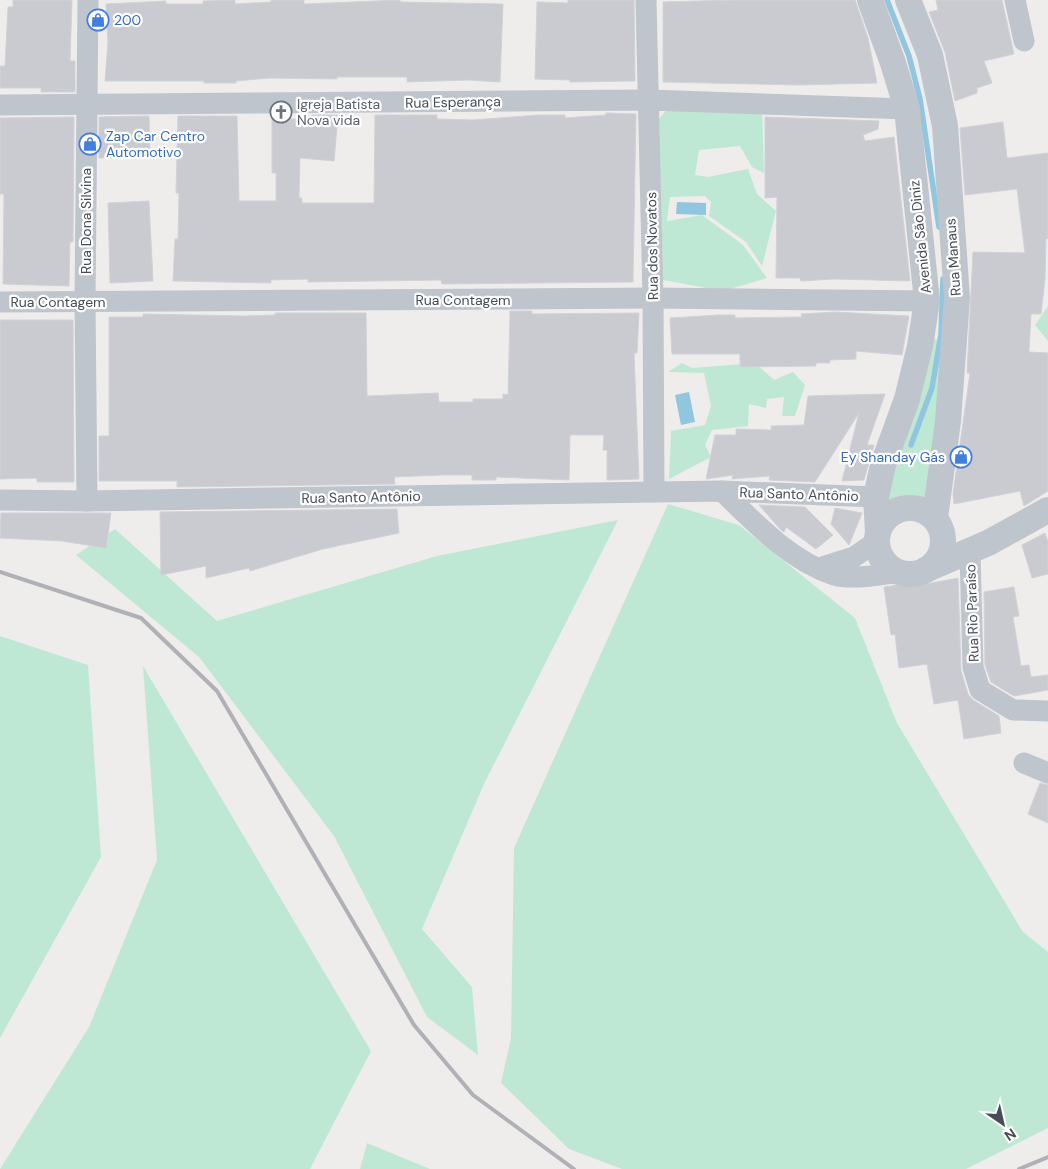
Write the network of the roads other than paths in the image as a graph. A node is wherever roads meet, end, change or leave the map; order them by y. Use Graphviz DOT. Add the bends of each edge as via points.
graph roads {
  1 [pos="88,0"];
  2 [pos="646,0"];
  3 [pos="870,0"];
  4 [pos="908,0"];
  5 [pos="1015,0"];
  6 [pos="1024,41"];
  7 [pos="648,100"];
  8 [pos="0,105"];
  9 [pos="87,105"];
  10 [pos="907,109"];
  11 [pos="653,298"];
  12 [pos="927,301"];
  13 [pos="0,302"];
  14 [pos="85,302"];
  15 [pos="722,491"];
  16 [pos="654,492"];
  17 [pos="876,497"];
  18 [pos="0,500"];
  19 [pos="87,501"];
  20 [pos="1048,510"];
  21 [pos="938,522"];
  22 [pos="877,537"];
  23 [pos="979,547"];
  24 [pos="819,568"];
  25 [pos="927,569"];
  26 [pos="899,572"];
  27 [pos="1048,711"];
  28 [pos="1024,763"];
  29 [pos="1048,773"];
  1 -- 9 [label="street, Rua Dona Silvina"];
  2 -- 7 [label="street, Rua dos Novatos"];
  3 -- 10 [label="street, Avenida São Diniz"];
  4 -- 21 [label="street, Rua Manaus" via="930,55 945,126 957,298"];
  5 -- 6 [label="street"];
  7 -- 9 [label="street, Rua Esperança"];
  7 -- 10 [label="street, Rua Esperança"];
  7 -- 11 [label="street, Rua dos Novatos"];
  8 -- 9 [label="street, Rua Esperança"];
  9 -- 14 [label="street, Rua Dona Silvina"];
  10 -- 12 [label="street, Avenida São Diniz"];
  11 -- 12 [label="street, Rua Contagem"];
  11 -- 14 [label="street, Rua Contagem"];
  11 -- 16 [label="street, Rua dos Novatos"];
  12 -- 17 [label="street, Avenida São Diniz" via="920,346"];
  13 -- 14 [label="street, Rua Contagem"];
  14 -- 19 [label="street, Rua Dona Silvina"];
  15 -- 16 [label="street, Rua Santo Antônio"];
  15 -- 17 [label="street, Rua Santo Antônio"];
  15 -- 24 [label="street, Rua Santo Antônio" via="778,544"];
  16 -- 19 [label="street, Rua Santo Antônio"];
  17 -- 22 [label="street, Avenida São Diniz"];
  18 -- 19 [label="street, Rua Santo Antônio"];
  20 -- 23 [label="street"];
  21 -- 22 [label="street" via="917,508 907,507 888,515"];
  21 -- 23 [label="street"];
  21 -- 25 [label="street" via="943,546 935,563"];
  22 -- 24 [label="street" via="854,557"];
  22 -- 26 [label="street" via="880,557"];
  23 -- 25 [label="street"];
  23 -- 27 [label="street, Rua Rio Paraíso" via="973,667 980,690 1013,710"];
  24 -- 26 [label="street, Rua Santo Antônio" via="835,575 874,576"];
  25 -- 26 [label="street" via="913,574"];
  28 -- 29 [label="street"];
}
